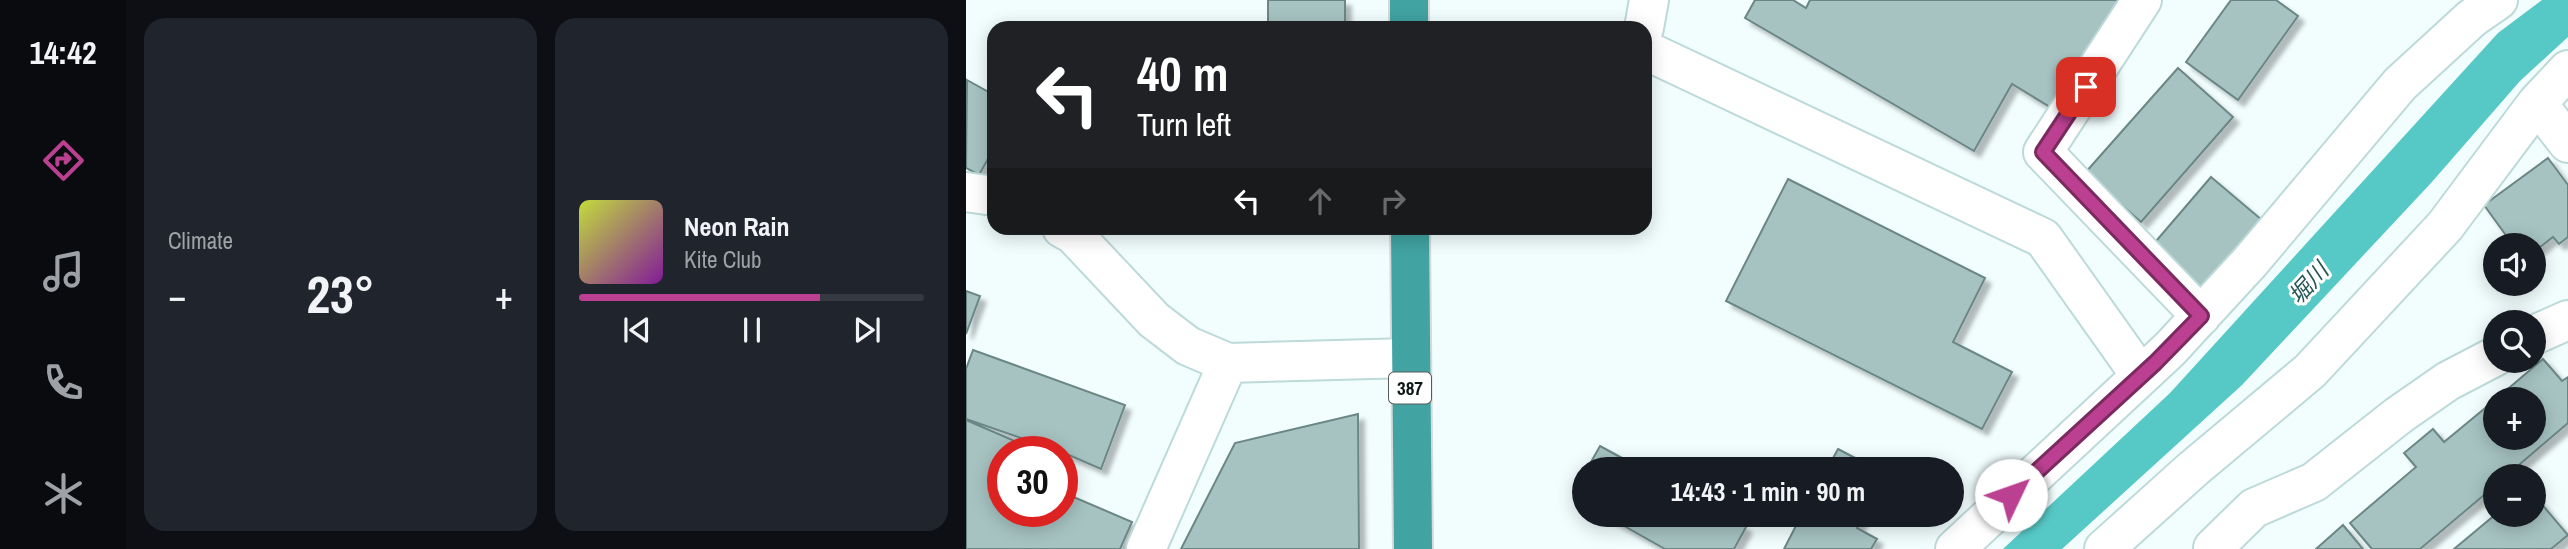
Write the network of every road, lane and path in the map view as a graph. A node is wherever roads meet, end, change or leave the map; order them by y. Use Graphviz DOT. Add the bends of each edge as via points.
graph roads {
  1 [pos="1409,0"];
  2 [pos="1649,0"];
  3 [pos="2142,0"];
  4 [pos="2498,0"];
  5 [pos="1409,21"];
  6 [pos="1645,21"];
  7 [pos="1652,53"];
  8 [pos="2568,70"];
  9 [pos="2538,103"];
  10 [pos="2568,143"];
  11 [pos="966,192"];
  12 [pos="987,195"];
  13 [pos="1074,235"];
  14 [pos="1409,235"];
  15 [pos="2201,316"];
  16 [pos="2568,320"];
  17 [pos="2546,330"];
  18 [pos="1410,358"];
  19 [pos="1228,363"];
  20 [pos="2483,363"];
  21 [pos="2141,376"];
  22 [pos="2213,548"];
  23 [pos="1146,549"];
  24 [pos="1413,549"];
  25 [pos="1955,549"];
  26 [pos="2104,549"];
  1 -- 5 [label="highway"];
  2 -- 6 [label="street"];
  3 -- 15 [label="street" via="2043,152"];
  4 -- 15 [label="street" via="2400,84"];
  7 -- 21 [label="street" via="2043,238"];
  8 -- 9 [label="street"];
  9 -- 10 [label="street"];
  9 -- 26 [label="street" via="2445,226 2310,371"];
  11 -- 12 [label="street"];
  13 -- 19 [label="street" via="1154,320 1188,346"];
  14 -- 18 [label="highway, 387"];
  15 -- 21 [label="street"];
  16 -- 17 [label="street"];
  18 -- 19 [label="street"];
  18 -- 24 [label="highway, 387"];
  19 -- 23 [label="street"];
  20 -- 22 [label="street" via="2399,415 2314,482 2254,508"];
  21 -- 25 [label="street"];
}
